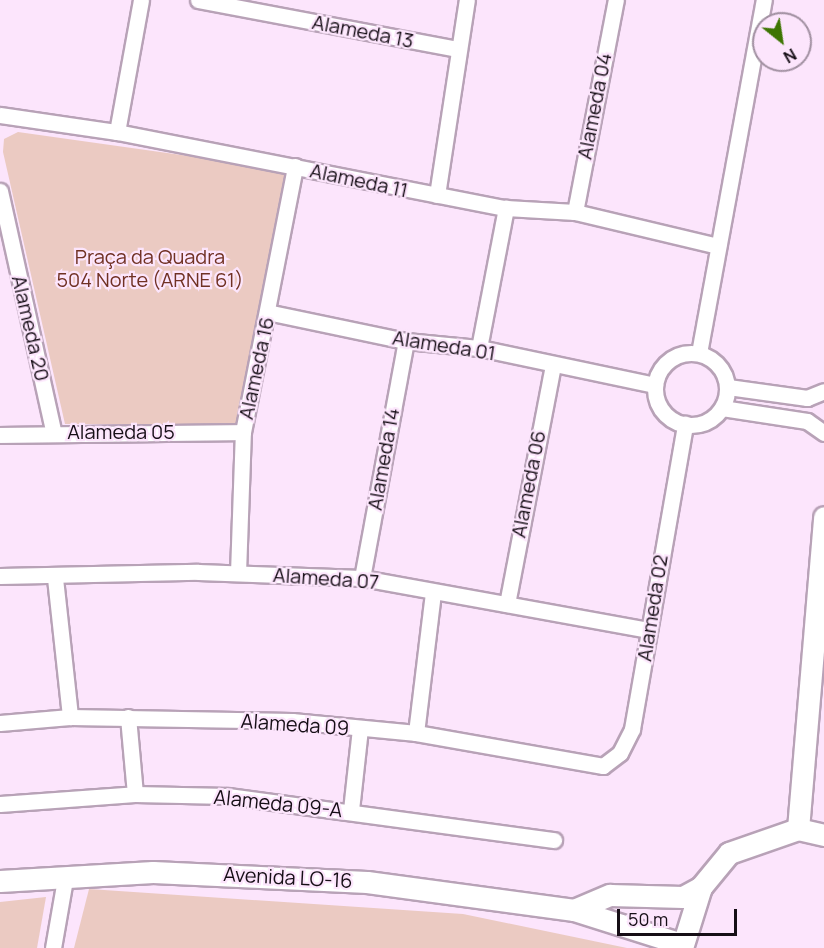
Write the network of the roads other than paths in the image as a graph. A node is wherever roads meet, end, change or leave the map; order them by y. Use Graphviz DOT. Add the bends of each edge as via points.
graph roads {
  1 [pos="141,0"];
  2 [pos="198,0"];
  3 [pos="467,0"];
  4 [pos="616,0"];
  5 [pos="764,0"];
  6 [pos="456,49"];
  7 [pos="0,115"];
  8 [pos="117,132"];
  9 [pos="295,166"];
  10 [pos="0,191"];
  11 [pos="437,195"];
  12 [pos="506,208"];
  13 [pos="575,213"];
  14 [pos="3,225"];
  15 [pos="718,246"];
  16 [pos="267,312"];
  17 [pos="405,341"];
  18 [pos="479,348"];
  19 [pos="699,353"];
  20 [pos="553,364"];
  21 [pos="655,385"];
  22 [pos="728,387"];
  23 [pos="824,392"];
  24 [pos="722,408"];
  25 [pos="685,424"];
  26 [pos="53,431"];
  27 [pos="243,432"];
  28 [pos="824,433"];
  29 [pos="0,435"];
  30 [pos="824,518"];
  31 [pos="238,573"];
  32 [pos="0,576"];
  33 [pos="55,578"];
  34 [pos="362,578"];
  35 [pos="433,592"];
  36 [pos="507,604"];
  37 [pos="647,630"];
  38 [pos="69,717"];
  39 [pos="128,717"];
  40 [pos="0,723"];
  41 [pos="360,728"];
  42 [pos="416,733"];
  43 [pos="588,766"];
  44 [pos="135,794"];
  45 [pos="0,804"];
  46 [pos="351,810"];
  47 [pos="798,829"];
  48 [pos="824,835"];
  49 [pos="554,840"];
  50 [pos="65,879"];
  51 [pos="0,881"];
  52 [pos="701,887"];
  53 [pos="574,910"];
  54 [pos="681,946"];
  55 [pos="53,948"];
  1 -- 8 [label="street"];
  2 -- 6 [label="street, Alameda 13"];
  3 -- 6 [label="street"];
  4 -- 13 [label="street, Alameda 04"];
  5 -- 15 [label="street"];
  6 -- 11 [label="street"];
  7 -- 8 [label="street, Alameda 11"];
  8 -- 9 [label="street, Alameda 11"];
  9 -- 11 [label="street, Alameda 11"];
  9 -- 16 [label="street, Alameda 16"];
  10 -- 14 [label="street, Alameda 20"];
  11 -- 12 [label="street, Alameda 11"];
  12 -- 13 [label="street, Alameda 11"];
  12 -- 18 [label="street"];
  13 -- 15 [label="street, Alameda 11"];
  14 -- 26 [label="street, Alameda 20"];
  15 -- 19 [label="street"];
  16 -- 17 [label="street, Alameda 01"];
  16 -- 27 [label="street, Alameda 16"];
  17 -- 18 [label="street, Alameda 01"];
  17 -- 34 [label="street, Alameda 14"];
  18 -- 20 [label="street, Alameda 01"];
  19 -- 21 [label="street" via="670,360"];
  19 -- 22 [label="street" via="719,365"];
  20 -- 21 [label="street, Alameda 01"];
  20 -- 36 [label="street, Alameda 06"];
  21 -- 25 [label="street" via="659,406"];
  22 -- 23 [label="street" via="807,398"];
  22 -- 24 [label="street"];
  24 -- 25 [label="street" via="705,422"];
  24 -- 28 [label="street" via="807,421"];
  25 -- 37 [label="street, Alameda 02"];
  26 -- 27 [label="street, Alameda 05"];
  26 -- 29 [label="street, Alameda 05"];
  27 -- 31 [label="street, Alameda 16"];
  30 -- 47 [label="street"];
  31 -- 33 [label="street, Alameda 07"];
  31 -- 34 [label="street, Alameda 07"];
  32 -- 33 [label="street, Alameda 07"];
  33 -- 38 [label="street"];
  34 -- 35 [label="street, Alameda 07"];
  35 -- 36 [label="street, Alameda 07"];
  35 -- 42 [label="street"];
  36 -- 37 [label="street, Alameda 07"];
  37 -- 43 [label="street, Alameda 02" via="628,742 603,766"];
  38 -- 39 [label="street, Alameda 09"];
  38 -- 40 [label="street, Alameda 09"];
  39 -- 41 [label="street, Alameda 09"];
  39 -- 44 [label="street"];
  41 -- 42 [label="street, Alameda 09"];
  41 -- 46 [label="street"];
  42 -- 43 [label="street, Alameda 09"];
  44 -- 45 [label="street, Alameda 09-A"];
  44 -- 46 [label="street, Alameda 09-A" via="228,796"];
  46 -- 49 [label="street, Alameda 09-A"];
  47 -- 48 [label="street"];
  47 -- 52 [label="street" via="729,853"];
  50 -- 51 [label="street, Avenida LO-16"];
  50 -- 53 [label="street, Avenida LO-16" via="153,872 262,874"];
  50 -- 55 [label="street"];
  52 -- 53 [label="street, Avenida LO-16" via="683,897 610,895"];
  52 -- 54 [label="street"];
  53 -- 54 [label="street, Avenida LO-16"];
}
